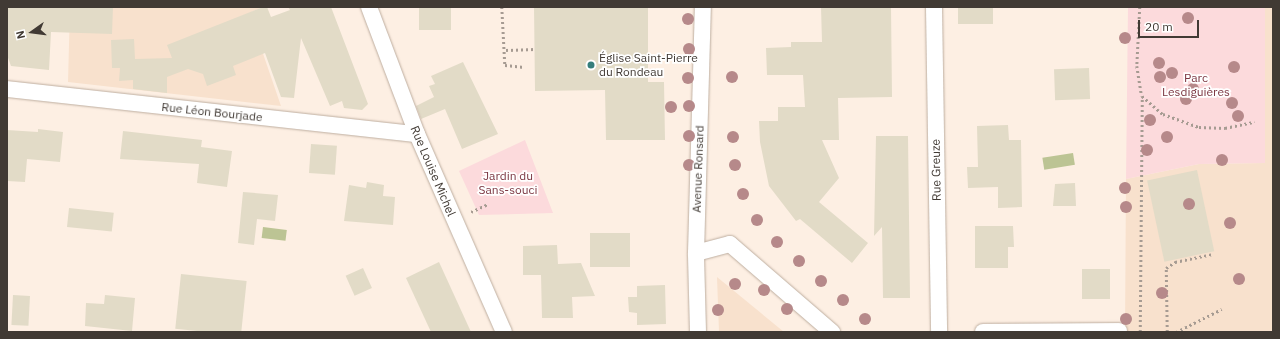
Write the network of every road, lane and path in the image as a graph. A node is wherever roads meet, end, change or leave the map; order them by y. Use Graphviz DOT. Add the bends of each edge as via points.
graph roads {
  1 [pos="369,7"];
  2 [pos="502,7"];
  3 [pos="703,7"];
  4 [pos="934,7"];
  5 [pos="1140,7"];
  6 [pos="535,49"];
  7 [pos="506,50"];
  8 [pos="524,67"];
  9 [pos="7,89"];
  10 [pos="1142,96"];
  11 [pos="1254,122"];
  12 [pos="417,134"];
  13 [pos="696,253"];
  14 [pos="1212,254"];
  15 [pos="1222,309"];
  16 [pos="1119,331"];
  17 [pos="504,332"];
  18 [pos="698,332"];
  19 [pos="832,332"];
  20 [pos="939,332"];
  21 [pos="983,332"];
  22 [pos="1140,332"];
  23 [pos="1167,332"];
  24 [pos="1176,332"];
  1 -- 12 [label="street, Rue Louise Michel"];
  2 -- 7 [label="path"];
  3 -- 13 [label="street, Avenue Ronsard"];
  4 -- 20 [label="street, Rue Greuze"];
  5 -- 10 [label="path" via="1137,66"];
  6 -- 7 [label="path"];
  7 -- 8 [label="path" via="505,65"];
  9 -- 12 [label="street, Rue Léon Bourjade"];
  10 -- 11 [label="path" via="1163,114 1194,126 1225,128"];
  10 -- 22 [label="path"];
  12 -- 17 [label="street, Rue Louise Michel"];
  13 -- 18 [label="street, Avenue Ronsard"];
  13 -- 19 [label="street" via="730,244"];
  14 -- 23 [label="path" via="1174,262 1166,268"];
  15 -- 24 [label="path"];
  16 -- 21 [label="street"];
}
